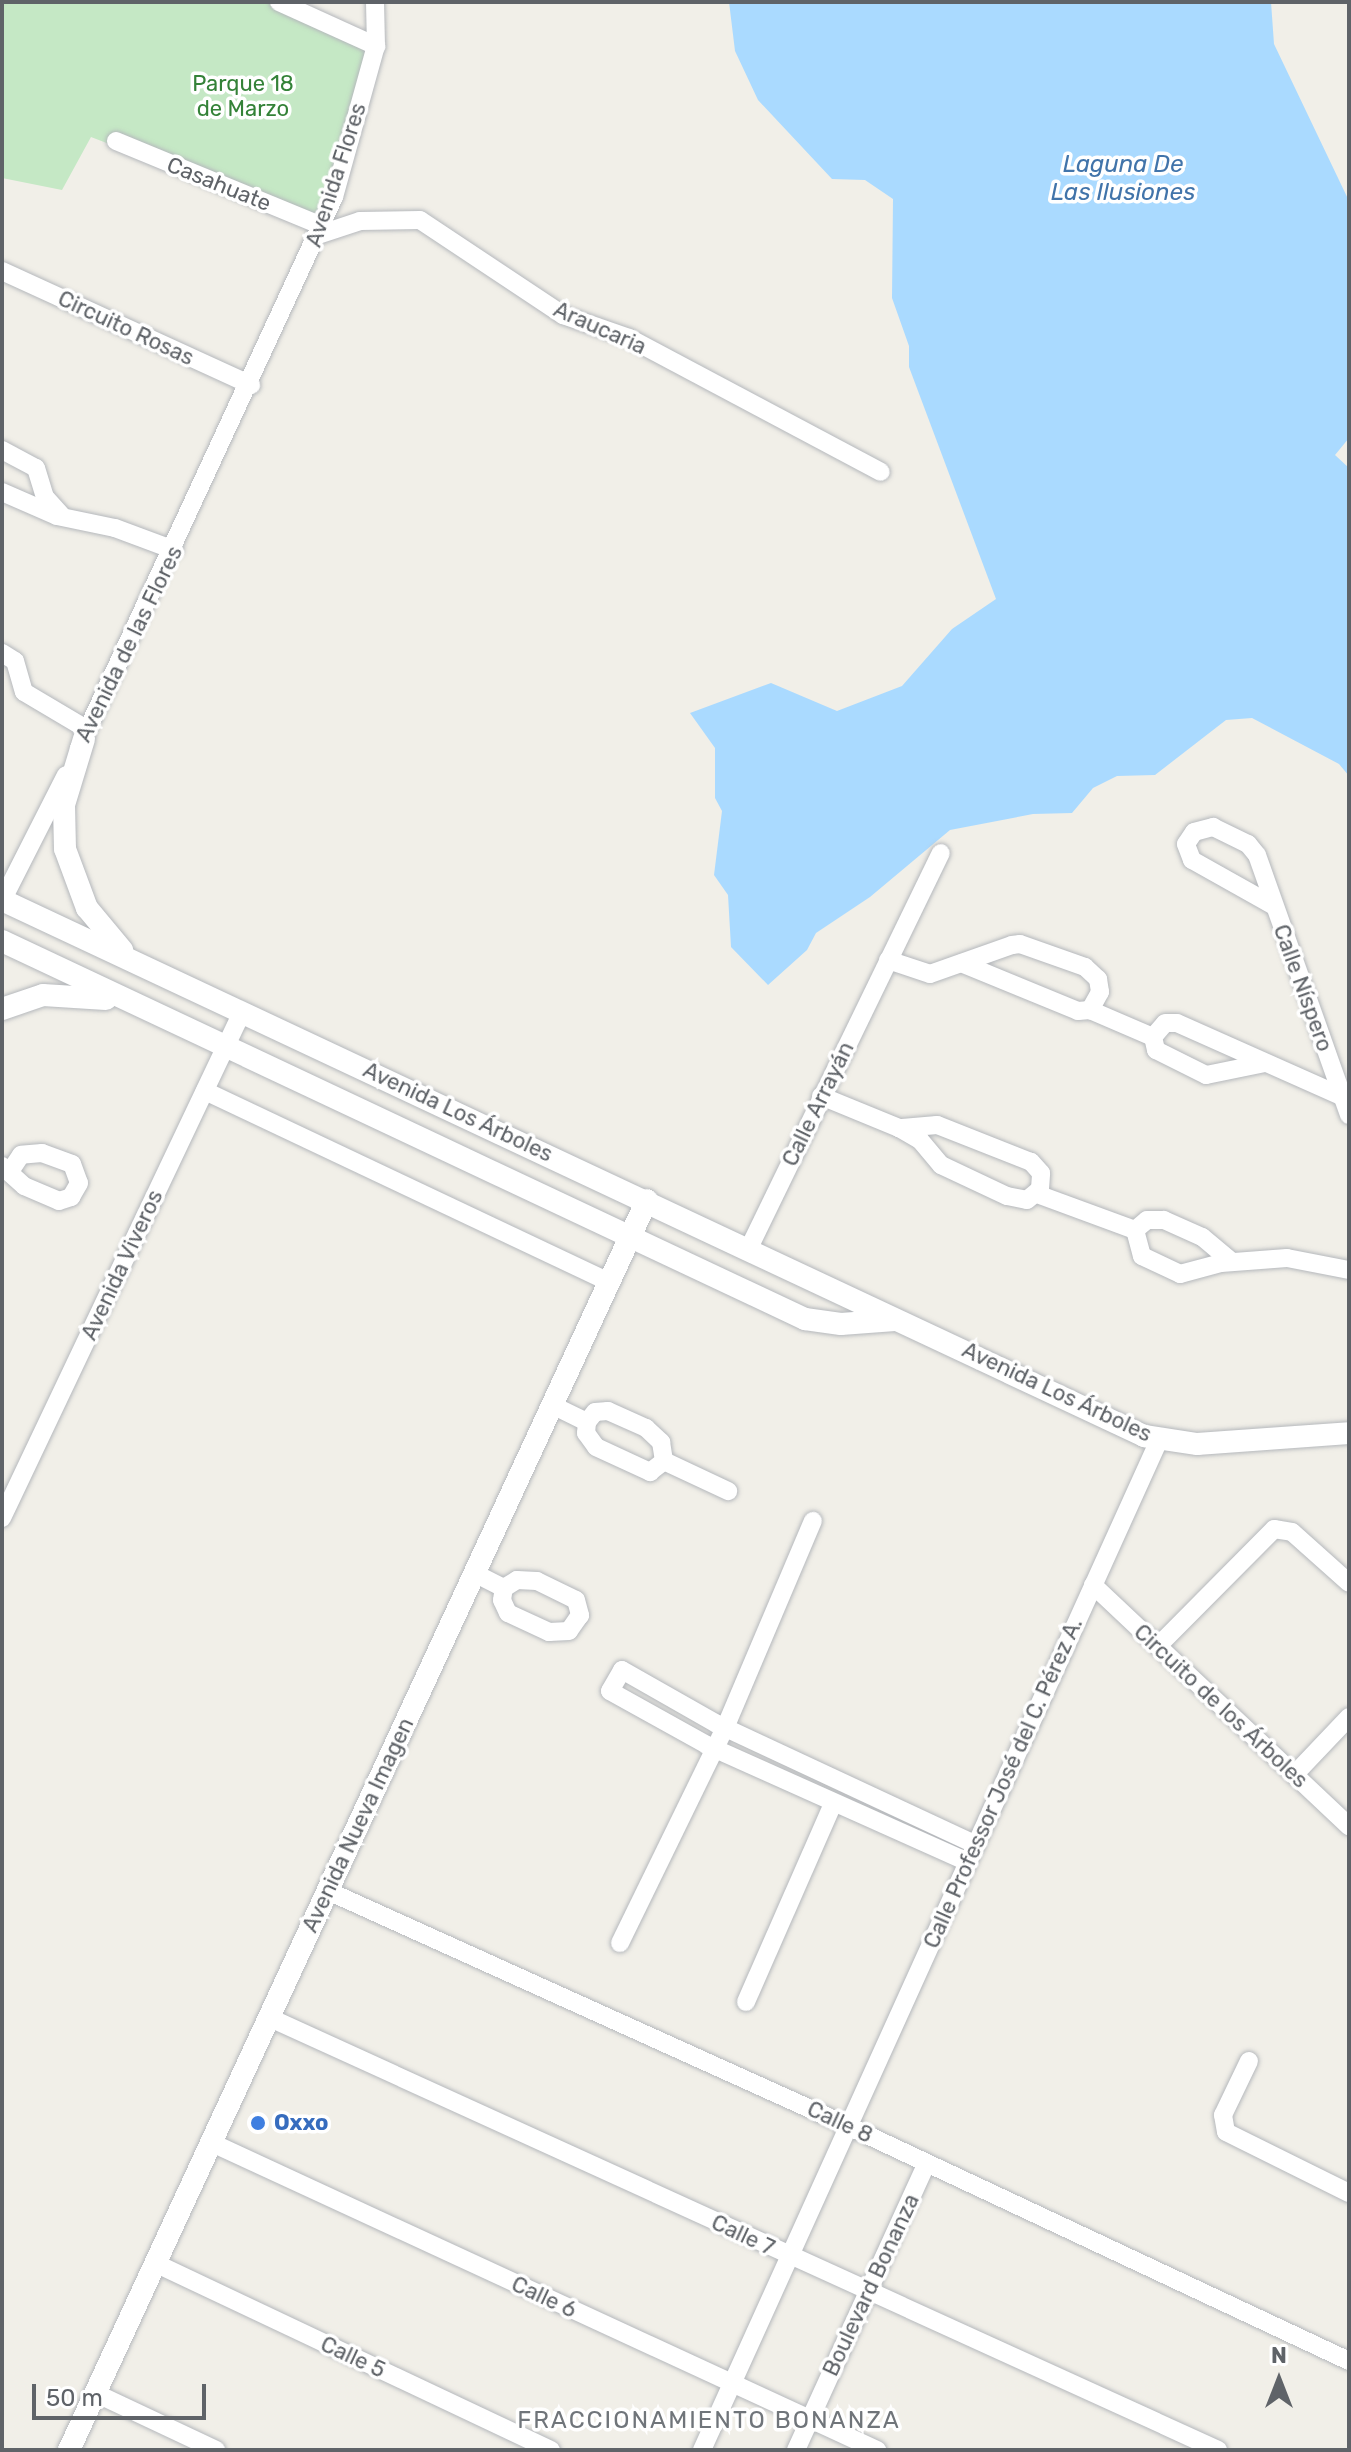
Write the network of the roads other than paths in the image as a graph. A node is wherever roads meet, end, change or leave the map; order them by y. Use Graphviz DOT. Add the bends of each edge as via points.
graph roads {
  1 [pos="279,2"];
  2 [pos="375,2"];
  3 [pos="376,46"];
  4 [pos="116,141"];
  5 [pos="320,230"];
  6 [pos="2,271"];
  7 [pos="251,385"];
  8 [pos="2,450"];
  9 [pos="881,472"];
  10 [pos="2,492"];
  11 [pos="63,518"];
  12 [pos="174,550"];
  13 [pos="2,653"];
  14 [pos="10,689"];
  15 [pos="86,735"];
  16 [pos="941,853"];
  17 [pos="8,872"];
  18 [pos="2,900"];
  19 [pos="1274,906"];
  20 [pos="2,941"];
  21 [pos="888,960"];
  22 [pos="961,963"];
  23 [pos="142,965"];
  24 [pos="2,1009"];
  25 [pos="1090,1010"];
  26 [pos="242,1012"];
  27 [pos="164,1018"];
  28 [pos="1153,1037"];
  29 [pos="226,1046"];
  30 [pos="350,1062"];
  31 [pos="1265,1063"];
  32 [pos="205,1091"];
  33 [pos="821,1096"];
  34 [pos="335,1097"];
  35 [pos="1343,1097"];
  36 [pos="1349,1115"];
  37 [pos="899,1128"];
  38 [pos="1037,1194"];
  39 [pos="647,1200"];
  40 [pos="1135,1230"];
  41 [pos="631,1236"];
  42 [pos="749,1248"];
  43 [pos="1232,1262"];
  44 [pos="1349,1270"];
  45 [pos="609,1282"];
  46 [pos="913,1324"];
  47 [pos="552,1405"];
  48 [pos="587,1422"];
  49 [pos="1349,1433"];
  50 [pos="1159,1440"];
  51 [pos="664,1461"];
  52 [pos="728,1491"];
  53 [pos="2,1518"];
  54 [pos="813,1521"];
  55 [pos="476,1574"];
  56 [pos="1349,1583"];
  57 [pos="1093,1585"];
  58 [pos="504,1588"];
  59 [pos="1158,1646"];
  60 [pos="1349,1717"];
  61 [pos="725,1728"];
  62 [pos="716,1749"];
  63 [pos="1294,1775"];
  64 [pos="827,1776"];
  65 [pos="826,1800"];
  66 [pos="1349,1826"];
  67 [pos="976,1845"];
  68 [pos="968,1862"];
  69 [pos="328,1891"];
  70 [pos="620,1943"];
  71 [pos="746,2002"];
  72 [pos="268,2017"];
  73 [pos="1249,2061"];
  74 [pos="848,2126"];
  75 [pos="210,2142"];
  76 [pos="927,2163"];
  77 [pos="1349,2193"];
  78 [pos="789,2256"];
  79 [pos="155,2263"];
  80 [pos="868,2292"];
  81 [pos="1349,2361"];
  82 [pos="732,2384"];
  83 [pos="95,2393"];
  84 [pos="810,2419"];
  85 [pos="69,2450"];
  86 [pos="216,2450"];
  87 [pos="551,2450"];
  88 [pos="702,2450"];
  89 [pos="796,2450"];
  90 [pos="877,2450"];
  91 [pos="1218,2450"];
  1 -- 3 [label="street"];
  2 -- 3 [label="street, Avenida Flores"];
  3 -- 5 [label="street, Avenida Flores"];
  4 -- 5 [label="street, Casahuate"];
  5 -- 7 [label="street, Avenida Flores"];
  5 -- 9 [label="street, Araucaria" via="360,221 420,220 563,315 629,338"];
  6 -- 7 [label="street, Circuito Rosas"];
  7 -- 12 [label="street, Avenida de las Flores"];
  8 -- 11 [label="street" via="36,468 45,497"];
  10 -- 11 [label="street"];
  11 -- 12 [label="street" via="115,528"];
  12 -- 15 [label="street, Avenida de las Flores"];
  13 -- 14 [label="street" via="19,668"];
  14 -- 15 [label="street"];
  15 -- 17 [label="street, Avenida de las Flores"];
  15 -- 23 [label="street" via="64,805 68,864 96,922"];
  16 -- 21 [label="street, Calle Arrayán"];
  17 -- 18 [label="street, Avenida de las Flores"];
  18 -- 23 [label="street, Avenida Los Árboles"];
  19 -- 19 [label="street, Calle Níspero" via="1252,847 1213,827 1194,832 1186,844 1192,860"];
  19 -- 35 [label="street, Calle Níspero"];
  20 -- 27 [label="street, Avenida Los Árboles"];
  21 -- 22 [label="street" via="930,974"];
  21 -- 33 [label="street, Calle Arrayán"];
  22 -- 25 [label="street" via="1078,1011"];
  22 -- 25 [label="street" via="1012,945 1030,946 1093,973 1100,992"];
  23 -- 26 [label="street, Avenida Los Árboles"];
  24 -- 27 [label="street" via="43,995 77,994"];
  25 -- 28 [label="street"];
  26 -- 29 [label="street, Avenida Viveros"];
  26 -- 30 [label="street, Avenida Los Árboles"];
  27 -- 29 [label="street, Avenida Los Árboles"];
  28 -- 31 [label="street" via="1165,1023 1177,1023"];
  28 -- 31 [label="street" via="1156,1050 1206,1075"];
  29 -- 32 [label="street, Avenida Viveros"];
  29 -- 34 [label="street, Avenida Los Árboles"];
  30 -- 34 [label="street"];
  30 -- 39 [label="street, Avenida Los Árboles"];
  31 -- 35 [label="street"];
  32 -- 45 [label="street"];
  32 -- 53 [label="street, Avenida Viveros"];
  33 -- 37 [label="street"];
  33 -- 42 [label="street, Calle Arrayán"];
  34 -- 41 [label="street, Avenida Los Árboles"];
  35 -- 36 [label="street, Calle Níspero"];
  37 -- 38 [label="street" via="920,1140 941,1165 1019,1200"];
  37 -- 38 [label="street" via="937,1125 1031,1162 1041,1173"];
  38 -- 40 [label="street"];
  39 -- 41 [label="street, Avenida Nueva Imagen"];
  39 -- 42 [label="street, Avenida Los Árboles"];
  40 -- 43 [label="street" via="1147,1220 1164,1220 1202,1237"];
  40 -- 43 [label="street" via="1142,1256 1170,1271 1197,1273"];
  41 -- 45 [label="street, Avenida Nueva Imagen"];
  41 -- 46 [label="street, Avenida Los Árboles" via="805,1319"];
  42 -- 46 [label="street, Avenida Los Árboles"];
  43 -- 44 [label="street" via="1310,1260"];
  45 -- 47 [label="street, Avenida Nueva Imagen"];
  46 -- 50 [label="street, Avenida Los Árboles"];
  47 -- 48 [label="street"];
  47 -- 55 [label="street, Avenida Nueva Imagen"];
  48 -- 51 [label="street" via="586,1433 596,1447 650,1472"];
  48 -- 51 [label="street" via="595,1412 608,1411 646,1428 661,1442"];
  49 -- 50 [label="street, Avenida Los Árboles" via="1217,1444"];
  50 -- 57 [label="street, Calle Professor José del C. Pérez A."];
  51 -- 52 [label="street"];
  54 -- 61 [label="street"];
  55 -- 58 [label="street"];
  55 -- 69 [label="street, Avenida Nueva Imagen"];
  56 -- 59 [label="street" via="1292,1532 1274,1529"];
  57 -- 59 [label="street, Circuito de los Árboles"];
  57 -- 67 [label="street, Calle Professor José del C. Pérez A."];
  59 -- 63 [label="street, Circuito de los Árboles"];
  60 -- 63 [label="street"];
  61 -- 62 [label="street"];
  61 -- 62 [label="street" via="622,1670 610,1691"];
  61 -- 64 [label="street"];
  62 -- 65 [label="street"];
  62 -- 70 [label="street"];
  63 -- 66 [label="street, Circuito de los Árboles"];
  64 -- 65 [label="street"];
  64 -- 67 [label="street"];
  65 -- 68 [label="street"];
  65 -- 71 [label="street"];
  67 -- 68 [label="street, Calle Professor José del C. Pérez A."];
  68 -- 74 [label="street, Calle Professor José del C. Pérez A."];
  69 -- 72 [label="street, Avenida Nueva Imagen"];
  69 -- 74 [label="street, Calle 8"];
  72 -- 75 [label="street, Avenida Nueva Imagen"];
  72 -- 78 [label="street, Calle 7"];
  73 -- 77 [label="street" via="1223,2115 1226,2132"];
  74 -- 76 [label="street, Calle 8"];
  74 -- 78 [label="street"];
  75 -- 79 [label="street, Avenida Nueva Imagen"];
  75 -- 82 [label="street, Calle 6"];
  76 -- 80 [label="street, Boulevard Bonanza"];
  76 -- 81 [label="street, Calle 8"];
  78 -- 80 [label="street, Calle 7"];
  78 -- 82 [label="street"];
  79 -- 83 [label="street, Avenida Nueva Imagen"];
  79 -- 87 [label="street, Calle 5"];
  80 -- 84 [label="street, Boulevard Bonanza"];
  80 -- 91 [label="street, Calle 7"];
  82 -- 84 [label="street, Calle 6"];
  82 -- 88 [label="street"];
  83 -- 85 [label="street, Avenida Nueva Imagen"];
  83 -- 86 [label="street"];
  84 -- 89 [label="street, Boulevard Bonanza"];
  84 -- 90 [label="street, Calle 6"];
}
